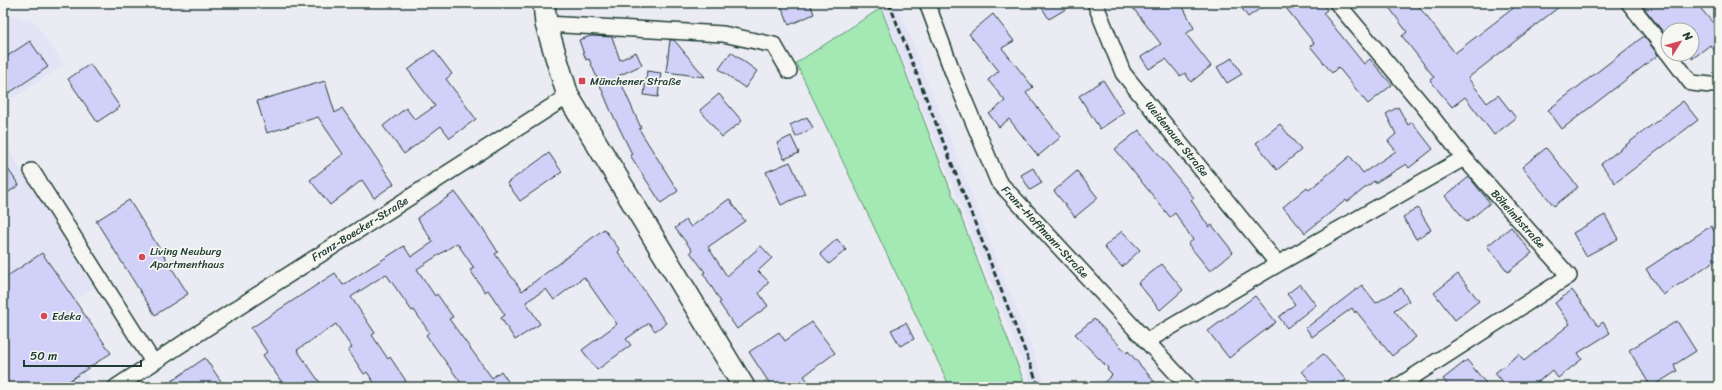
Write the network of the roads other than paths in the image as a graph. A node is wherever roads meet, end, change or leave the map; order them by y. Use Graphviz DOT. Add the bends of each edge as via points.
graph roads {
  1 [pos="544,3"];
  2 [pos="927,3"];
  3 [pos="1095,3"];
  4 [pos="1336,3"];
  5 [pos="1629,3"];
  6 [pos="546,24"];
  7 [pos="1660,43"];
  8 [pos="1675,62"];
  9 [pos="789,71"];
  10 [pos="1711,85"];
  11 [pos="568,96"];
  12 [pos="1464,158"];
  13 [pos="32,171"];
  14 [pos="1278,264"];
  15 [pos="1147,341"];
  16 [pos="152,362"];
  17 [pos="116,387"];
  18 [pos="744,387"];
  19 [pos="1189,387"];
  20 [pos="1397,387"];
  1 -- 6 [label="main road"];
  2 -- 15 [label="street, Franz-Hoffmann-Straße" via="998,181"];
  3 -- 14 [label="street, Weidenauer Straße" via="1123,73"];
  4 -- 12 [label="street, Böheimbstraße"];
  5 -- 7 [label="street"];
  6 -- 9 [label="street" via="723,34 774,46"];
  6 -- 11 [label="main road"];
  8 -- 10 [label="street" via="1691,83"];
  11 -- 16 [label="street, Franz-Boecker-Straße"];
  11 -- 18 [label="main road"];
  12 -- 14 [label="street"];
  12 -- 20 [label="street, Böheimbstraße" via="1570,276"];
  13 -- 16 [label="street"];
  14 -- 15 [label="street"];
  15 -- 19 [label="street, Franz-Hoffmann-Straße"];
  16 -- 17 [label="street, Franz-Boecker-Straße"];
}
